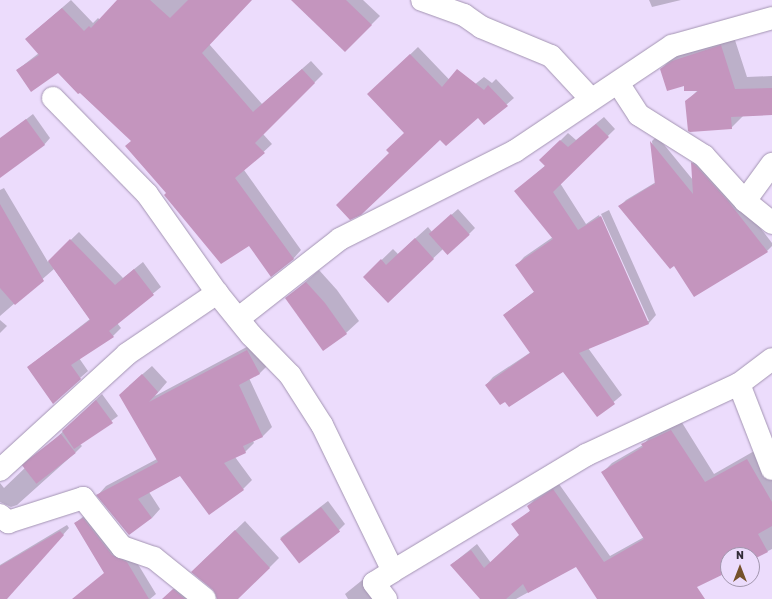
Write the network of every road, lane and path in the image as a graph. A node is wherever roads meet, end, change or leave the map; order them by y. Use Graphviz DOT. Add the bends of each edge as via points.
graph roads {
  1 [pos="422,0"];
  2 [pos="772,18"];
  3 [pos="618,83"];
  4 [pos="53,98"];
  5 [pos="592,99"];
  6 [pos="772,164"];
  7 [pos="745,201"];
  8 [pos="772,223"];
  9 [pos="217,293"];
  10 [pos="239,318"];
  11 [pos="772,359"];
  12 [pos="740,384"];
  13 [pos="772,469"];
  14 [pos="0,470"];
  15 [pos="0,514"];
  16 [pos="394,571"];
  17 [pos="205,599"];
  18 [pos="386,599"];
  1 -- 5 [label="street" via="464,16 480,27 551,56"];
  2 -- 3 [label="street" via="672,46"];
  3 -- 5 [label="street"];
  3 -- 7 [label="street" via="639,115 704,156"];
  4 -- 9 [label="street" via="147,194"];
  5 -- 10 [label="street" via="515,151 340,239"];
  6 -- 7 [label="street"];
  7 -- 8 [label="street"];
  9 -- 10 [label="street"];
  9 -- 14 [label="street" via="127,354"];
  10 -- 16 [label="street" via="251,335 290,375 322,425"];
  11 -- 12 [label="street"];
  12 -- 13 [label="street"];
  12 -- 16 [label="street" via="586,455"];
  15 -- 17 [label="street" via="8,522 83,498 122,547 154,558"];
  16 -- 18 [label="street" via="374,583"];
}
